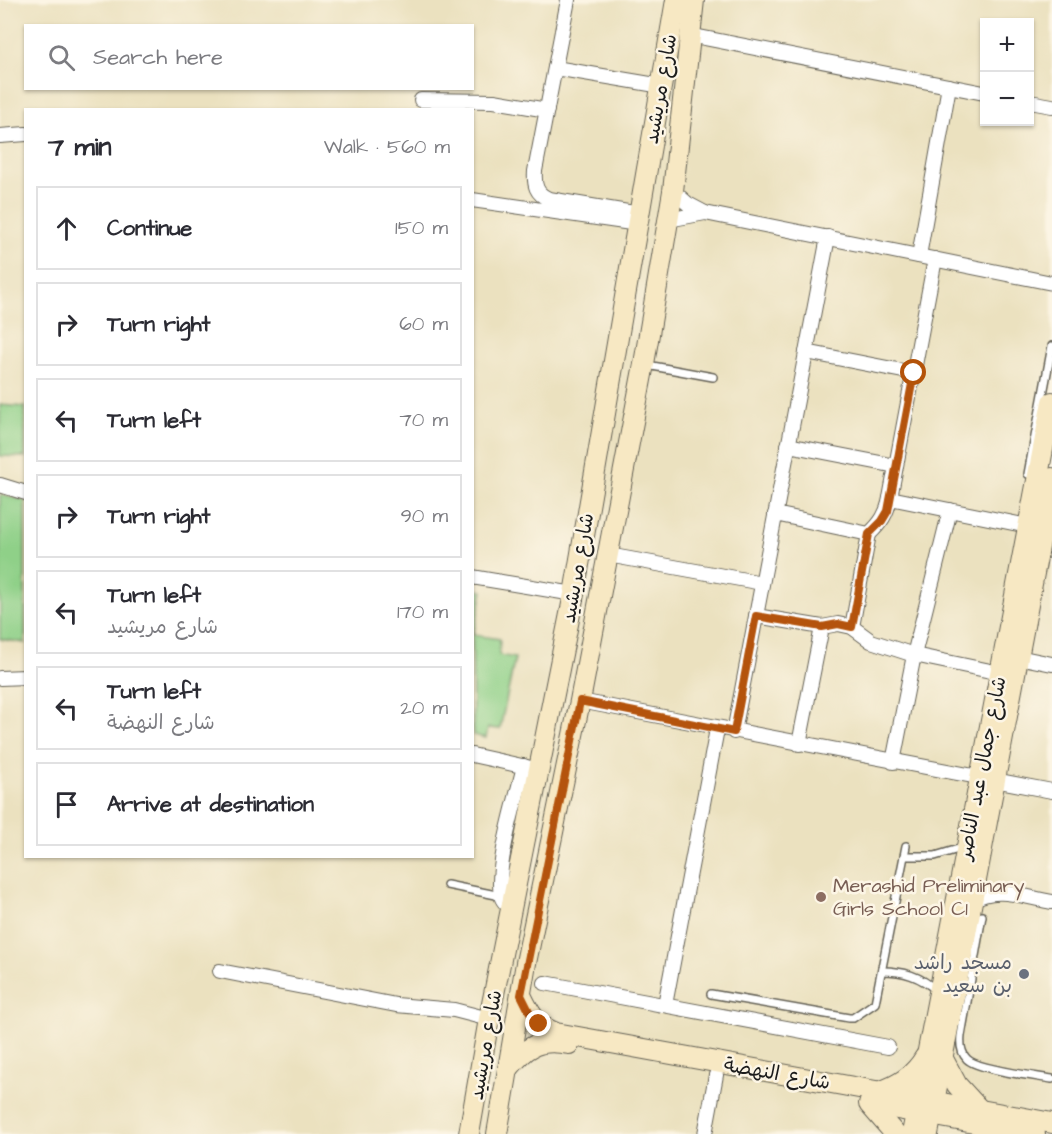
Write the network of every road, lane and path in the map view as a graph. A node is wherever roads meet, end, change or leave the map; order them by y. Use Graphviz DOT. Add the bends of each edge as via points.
graph roads {
  1 [pos="567,0"];
  2 [pos="676,0"];
  3 [pos="694,0"];
  4 [pos="690,35"];
  5 [pos="555,68"];
  6 [pos="662,86"];
  7 [pos="949,86"];
  8 [pos="980,92"];
  9 [pos="421,100"];
  10 [pos="1034,103"];
  11 [pos="1052,106"];
  12 [pos="547,110"];
  13 [pos="657,116"];
  14 [pos="681,123"];
  15 [pos="24,134"];
  16 [pos="0,136"];
  17 [pos="673,191"];
  18 [pos="474,200"];
  19 [pos="705,213"];
  20 [pos="639,219"];
  21 [pos="668,220"];
  22 [pos="828,237"];
  23 [pos="919,256"];
  24 [pos="935,259"];
  25 [pos="1052,283"];
  26 [pos="1052,346"];
  27 [pos="806,352"];
  28 [pos="644,364"];
  29 [pos="914,373"];
  30 [pos="713,377"];
  31 [pos="1052,402"];
  32 [pos="788,445"];
  33 [pos="896,466"];
  34 [pos="1052,478"];
  35 [pos="1027,480"];
  36 [pos="0,485"];
  37 [pos="24,492"];
  38 [pos="890,498"];
  39 [pos="950,510"];
  40 [pos="775,514"];
  41 [pos="1023,521"];
  42 [pos="869,534"];
  43 [pos="1046,543"];
  44 [pos="608,555"];
  45 [pos="474,577"];
  46 [pos="762,583"];
  47 [pos="574,594"];
  48 [pos="756,616"];
  49 [pos="822,627"];
  50 [pos="852,627"];
  51 [pos="914,655"];
  52 [pos="1018,657"];
  53 [pos="1052,664"];
  54 [pos="1000,673"];
  55 [pos="24,677"];
  56 [pos="0,678"];
  57 [pos="580,701"];
  58 [pos="717,729"];
  59 [pos="734,732"];
  60 [pos="799,744"];
  61 [pos="474,755"];
  62 [pos="893,762"];
  63 [pos="531,768"];
  64 [pos="987,779"];
  65 [pos="1052,791"];
  66 [pos="906,846"];
  67 [pos="967,846"];
  68 [pos="904,856"];
  69 [pos="977,873"];
  70 [pos="447,885"];
  71 [pos="998,892"];
  72 [pos="507,902"];
  73 [pos="1052,902"];
  74 [pos="977,909"];
  75 [pos="526,963"];
  76 [pos="220,971"];
  77 [pos="882,971"];
  78 [pos="545,983"];
  79 [pos="939,993"];
  80 [pos="711,994"];
  81 [pos="521,995"];
  82 [pos="665,1005"];
  83 [pos="489,1019"];
  84 [pos="888,1047"];
  85 [pos="485,1049"];
  86 [pos="935,1055"];
  87 [pos="507,1069"];
  88 [pos="716,1075"];
  89 [pos="1052,1079"];
  90 [pos="874,1098"];
  91 [pos="500,1112"];
  92 [pos="925,1113"];
  93 [pos="983,1117"];
  94 [pos="1052,1123"];
  95 [pos="469,1134"];
  96 [pos="496,1134"];
  97 [pos="705,1134"];
  98 [pos="895,1134"];
  99 [pos="912,1134"];
  100 [pos="952,1134"];
  101 [pos="1035,1134"];
  1 -- 5 [label="street"];
  2 -- 6 [label="street, شارع مريشيد"];
  3 -- 4 [label="street, شارع مريشيد"];
  4 -- 7 [label="street"];
  4 -- 14 [label="street, شارع مريشيد"];
  5 -- 6 [label="street"];
  5 -- 12 [label="street"];
  6 -- 13 [label="street, شارع مريشيد"];
  7 -- 8 [label="street"];
  7 -- 23 [label="street"];
  9 -- 12 [label="street" via="494,101"];
  10 -- 11 [label="street"];
  12 -- 20 [label="street" via="534,180 540,194 555,201"];
  13 -- 14 [label="street" via="673,116"];
  13 -- 20 [label="street, شارع مريشيد"];
  14 -- 17 [label="street, شارع مريشيد"];
  15 -- 16 [label="street"];
  17 -- 19 [label="street"];
  17 -- 21 [label="street, شارع مريشيد"];
  18 -- 20 [label="street"];
  19 -- 21 [label="street"];
  19 -- 22 [label="street"];
  20 -- 47 [label="street, شارع مريشيد"];
  21 -- 28 [label="street, شارع مريشيد"];
  22 -- 23 [label="street"];
  22 -- 27 [label="street"];
  23 -- 24 [label="street"];
  24 -- 25 [label="street"];
  24 -- 29 [label="street"];
  26 -- 35 [label="lane"];
  27 -- 29 [label="street"];
  27 -- 32 [label="street"];
  28 -- 30 [label="lane"];
  28 -- 44 [label="street, شارع مريشيد"];
  29 -- 33 [label="street"];
  31 -- 41 [label="street, شارع جمال عبد الناصر"];
  32 -- 33 [label="street"];
  32 -- 40 [label="street"];
  33 -- 38 [label="street"];
  34 -- 43 [label="street, شارع جمال عبد الناصر"];
  36 -- 37 [label="street"];
  38 -- 39 [label="street"];
  38 -- 42 [label="street" via="888,511"];
  39 -- 41 [label="street"];
  39 -- 51 [label="street"];
  40 -- 42 [label="street"];
  40 -- 46 [label="street"];
  41 -- 54 [label="street, شارع جمال عبد الناصر"];
  42 -- 50 [label="street"];
  43 -- 52 [label="street, شارع جمال عبد الناصر"];
  44 -- 46 [label="street"];
  44 -- 57 [label="street, شارع مريشيد"];
  45 -- 47 [label="street"];
  46 -- 48 [label="street"];
  47 -- 63 [label="street, شارع مريشيد"];
  48 -- 49 [label="street"];
  48 -- 59 [label="street"];
  49 -- 50 [label="street"];
  49 -- 60 [label="street"];
  50 -- 51 [label="street" via="871,641"];
  51 -- 54 [label="street"];
  51 -- 62 [label="street"];
  52 -- 53 [label="street"];
  52 -- 64 [label="street, شارع جمال عبد الناصر"];
  54 -- 64 [label="street, شارع جمال عبد الناصر"];
  55 -- 56 [label="street"];
  57 -- 58 [label="street"];
  57 -- 75 [label="street, شارع مريشيد"];
  58 -- 59 [label="street"];
  58 -- 82 [label="street"];
  59 -- 60 [label="street"];
  60 -- 62 [label="street"];
  61 -- 63 [label="street"];
  62 -- 64 [label="street"];
  63 -- 72 [label="street, شارع مريشيد"];
  64 -- 65 [label="street"];
  64 -- 67 [label="street, شارع جمال عبد الناصر"];
  64 -- 69 [label="street, شارع جمال عبد الناصر"];
  66 -- 68 [label="lane"];
  67 -- 68 [label="lane" via="935,856"];
  67 -- 79 [label="street, شارع جمال عبد الناصر"];
  68 -- 77 [label="lane"];
  69 -- 71 [label="street"];
  69 -- 74 [label="street, شارع جمال عبد الناصر"];
  70 -- 72 [label="lane"];
  71 -- 73 [label="street"];
  71 -- 74 [label="street" via="984,895"];
  72 -- 75 [label="street" via="526,920"];
  72 -- 83 [label="street, شارع مريشيد"];
  74 -- 86 [label="street, شارع جمال عبد الناصر"];
  74 -- 89 [label="lane" via="962,1052 980,1066"];
  75 -- 81 [label="street, شارع مريشيد"];
  76 -- 83 [label="street"];
  77 -- 79 [label="lane" via="913,975"];
  77 -- 80 [label="lane" via="875,1003 852,1018"];
  78 -- 82 [label="street"];
  79 -- 86 [label="street, شارع جمال عبد الناصر"];
  81 -- 87 [label="street, شارع مريشيد"];
  81 -- 90 [label="street, شارع النهضة" via="535,1020 556,1033"];
  82 -- 84 [label="street"];
  83 -- 85 [label="street, شارع مريشيد"];
  85 -- 91 [label="street" via="491,1072 487,1105 493,1112"];
  85 -- 95 [label="street, شارع مريشيد"];
  86 -- 90 [label="street" via="907,1079"];
  86 -- 92 [label="street, شارع جمال عبد الناصر"];
  86 -- 93 [label="street"];
  87 -- 88 [label="street, شارع النهضة" via="530,1047 550,1041"];
  87 -- 91 [label="street, شارع مريشيد"];
  88 -- 90 [label="street, شارع النهضة"];
  88 -- 97 [label="street"];
  90 -- 92 [label="street, شارع النهضة"];
  90 -- 98 [label="street"];
  91 -- 96 [label="street, شارع مريشيد"];
  92 -- 93 [label="street, شارع النهضة"];
  92 -- 99 [label="street, شارع جمال عبد الناصر"];
  93 -- 94 [label="street, شارع النهضة"];
  93 -- 100 [label="street"];
  93 -- 101 [label="street, شارع النهضة"];
}
